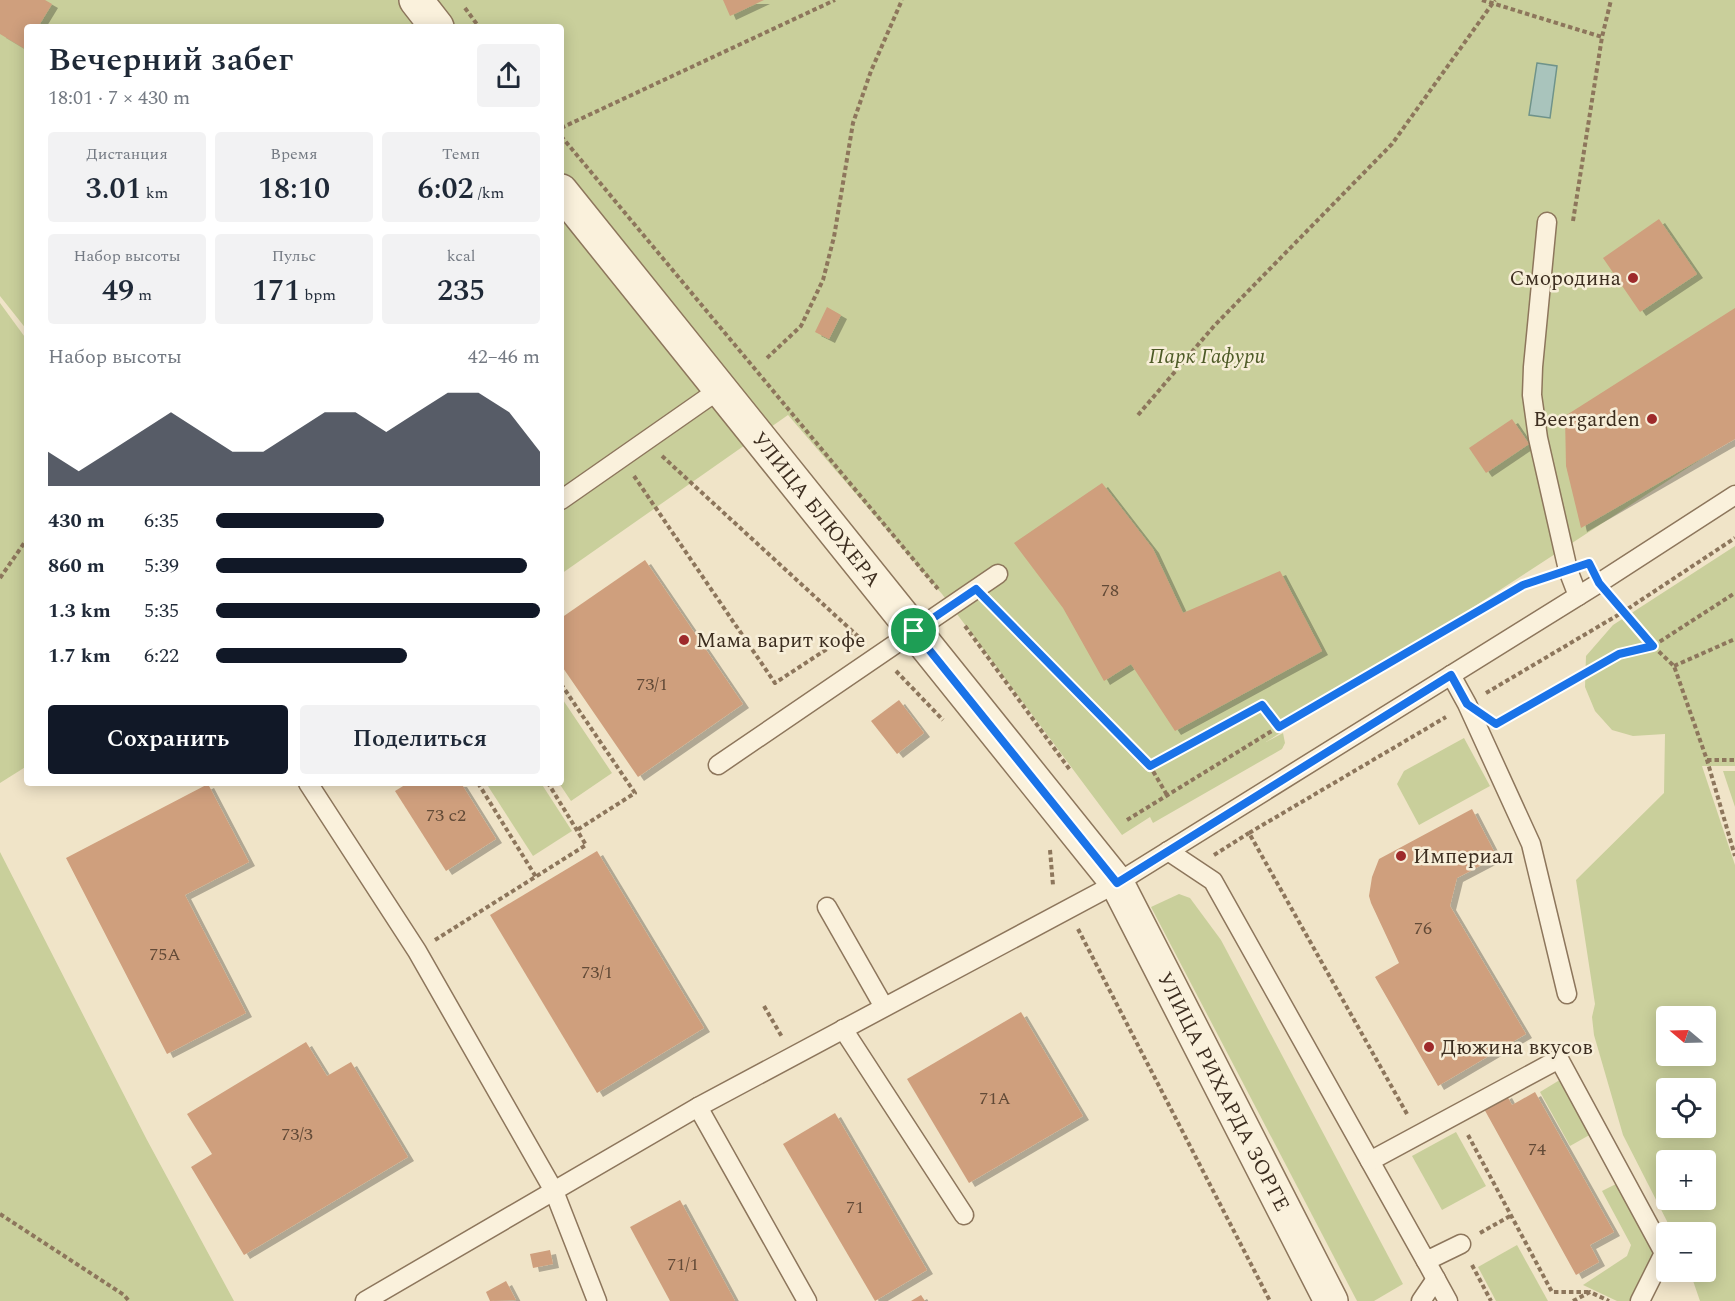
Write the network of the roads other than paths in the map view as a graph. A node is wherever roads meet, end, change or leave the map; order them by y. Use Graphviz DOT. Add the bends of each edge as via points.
graph roads {
  1 [pos="416,0"];
  2 [pos="434,24"];
  3 [pos="564,195"];
  4 [pos="1547,222"];
  5 [pos="720,389"];
  6 [pos="1735,495"];
  7 [pos="564,498"];
  8 [pos="998,574"];
  9 [pos="1578,596"];
  10 [pos="914,631"];
  11 [pos="1451,675"];
  12 [pos="718,765"];
  13 [pos="310,786"];
  14 [pos="1168,851"];
  15 [pos="1117,883"];
  16 [pos="827,907"];
  17 [pos="1567,994"];
  18 [pos="884,1007"];
  19 [pos="843,1029"];
  20 [pos="698,1107"];
  21 [pos="1370,1161"];
  22 [pos="554,1191"];
  23 [pos="964,1215"];
  24 [pos="1461,1244"];
  25 [pos="1426,1261"];
  26 [pos="1436,1279"];
  27 [pos="364,1301"];
  28 [pos="597,1301"];
  29 [pos="807,1301"];
  30 [pos="1331,1301"];
  31 [pos="1421,1301"];
  32 [pos="1448,1301"];
  33 [pos="1641,1301"];
  1 -- 2 [label="street"];
  3 -- 5 [label="street, УЛИЦА БЛЮХЕРА"];
  4 -- 9 [label="lane" via="1532,394 1568,570"];
  5 -- 7 [label="lane"];
  5 -- 10 [label="street, УЛИЦА БЛЮХЕРА"];
  6 -- 9 [label="lane"];
  8 -- 10 [label="lane"];
  9 -- 11 [label="lane"];
  10 -- 12 [label="lane"];
  10 -- 15 [label="street, УЛИЦА БЛЮХЕРА"];
  11 -- 14 [label="lane"];
  11 -- 17 [label="lane" via="1531,844"];
  13 -- 22 [label="lane" via="417,951"];
  14 -- 15 [label="lane"];
  14 -- 21 [label="lane" via="1213,881"];
  15 -- 18 [label="lane"];
  15 -- 30 [label="street, УЛИЦА РИХАРДА ЗОРГЕ"];
  16 -- 18 [label="lane"];
  18 -- 19 [label="lane"];
  19 -- 20 [label="lane"];
  19 -- 23 [label="lane"];
  20 -- 22 [label="lane"];
  20 -- 29 [label="lane"];
  21 -- 25 [label="lane"];
  21 -- 33 [label="lane" via="1559,1059 1664,1253"];
  22 -- 27 [label="lane"];
  22 -- 28 [label="lane"];
  24 -- 25 [label="lane"];
  25 -- 26 [label="lane"];
  26 -- 31 [label="lane"];
  26 -- 32 [label="lane"];
}
